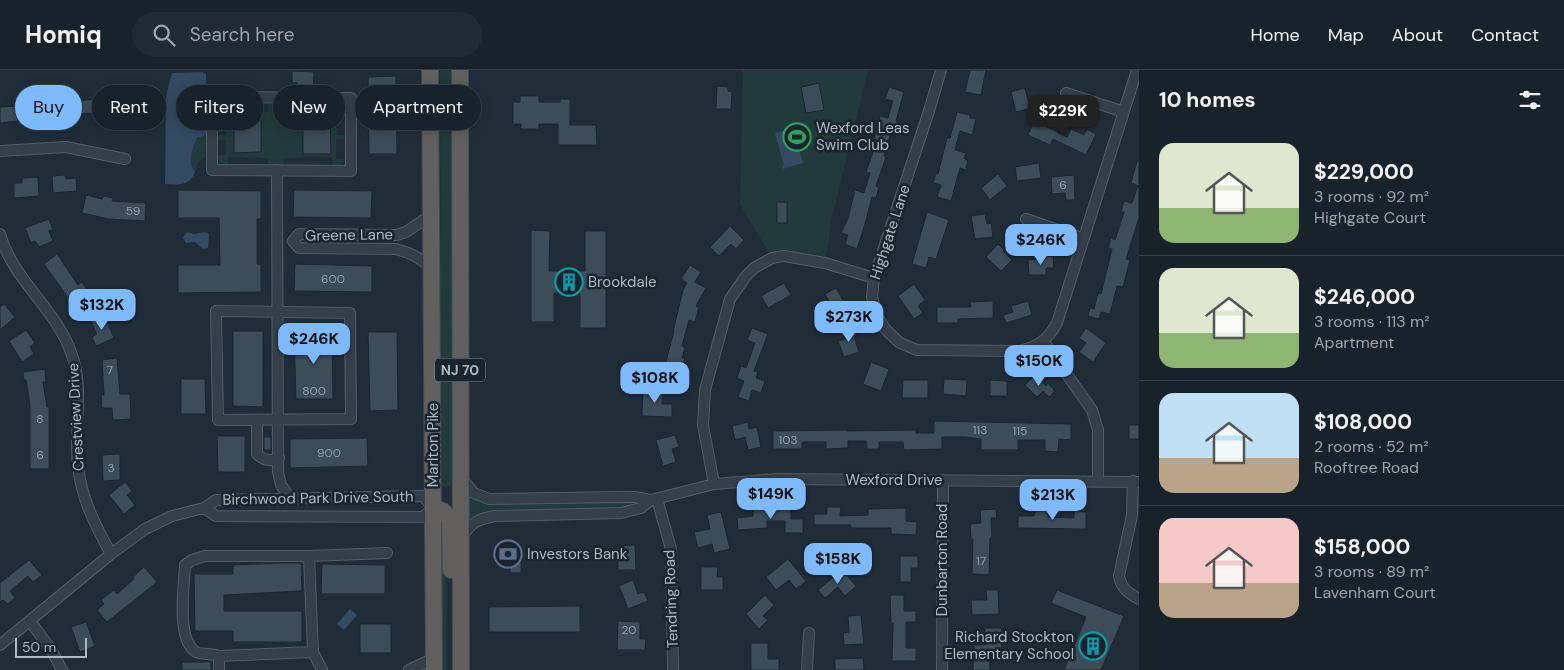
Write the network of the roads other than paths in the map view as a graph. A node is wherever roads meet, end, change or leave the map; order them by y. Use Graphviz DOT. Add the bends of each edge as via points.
graph roads {
  1 [pos="430,70"];
  2 [pos="460,70"];
  3 [pos="941,70"];
  4 [pos="1137,70"];
  5 [pos="1066,93"];
  6 [pos="1124,112"];
  7 [pos="0,151"];
  8 [pos="125,158"];
  9 [pos="277,170"];
  10 [pos="431,214"];
  11 [pos="1026,219"];
  12 [pos="0,234"];
  13 [pos="1084,239"];
  14 [pos="277,241"];
  15 [pos="293,241"];
  16 [pos="432,268"];
  17 [pos="874,278"];
  18 [pos="278,312"];
  19 [pos="1044,342"];
  20 [pos="257,420"];
  21 [pos="278,420"];
  22 [pos="279,458"];
  23 [pos="461,478"];
  24 [pos="943,481"];
  25 [pos="1098,481"];
  26 [pos="1136,482"];
  27 [pos="714,484"];
  28 [pos="290,498"];
  29 [pos="654,500"];
  30 [pos="204,508"];
  31 [pos="433,508"];
  32 [pos="462,539"];
  33 [pos="387,553"];
  34 [pos="111,554"];
  35 [pos="309,556"];
  36 [pos="1139,598"];
  37 [pos="30,621"];
  38 [pos="809,633"];
  39 [pos="0,645"];
  40 [pos="313,652"];
  41 [pos="219,656"];
  42 [pos="434,664"];
  43 [pos="62,670"];
  44 [pos="219,670"];
  45 [pos="322,670"];
  46 [pos="409,670"];
  47 [pos="452,670"];
  48 [pos="461,670"];
  49 [pos="673,670"];
  50 [pos="807,670"];
  51 [pos="942,670"];
  1 -- 10 [label="highway, Marlton Pike / NJ 70"];
  2 -- 23 [label="highway, Marlton Pike / NJ 70"];
  3 -- 17 [label="street, Highgate Lane"];
  4 -- 6 [label="street"];
  5 -- 6 [label="street"];
  6 -- 13 [label="street"];
  7 -- 8 [label="street" via="66,147"];
  9 -- 9 [label="street" via="351,171 351,98 212,97 212,170"];
  9 -- 14 [label="street"];
  10 -- 15 [label="street, Greene Lane" via="397,235 299,234"];
  10 -- 16 [label="highway, Marlton Pike / NJ 70"];
  11 -- 13 [label="street"];
  12 -- 34 [label="street, Crestview Drive" via="13,266 50,313 73,356 78,464 83,496"];
  13 -- 19 [label="street" via="1057,323"];
  14 -- 15 [label="street, Greene Lane"];
  14 -- 18 [label="street"];
  15 -- 16 [label="street, Greene Lane" via="299,248 396,249 410,252"];
  16 -- 31 [label="highway, Marlton Pike / NJ 70"];
  17 -- 19 [label="street, Highgate Lane" via="872,298 877,316 900,343 917,350 1019,351"];
  17 -- 27 [label="street" via="825,263 784,256 772,258 746,276 730,299 705,390 703,425"];
  18 -- 20 [label="street" via="216,311 218,420"];
  18 -- 21 [label="street"];
  18 -- 21 [label="street" via="350,313 351,419"];
  19 -- 25 [label="street" via="1092,410 1098,430"];
  20 -- 21 [label="street"];
  20 -- 22 [label="street" via="257,454 269,461"];
  21 -- 22 [label="street"];
  22 -- 28 [label="street" via="279,479"];
  23 -- 29 [label="street, Wexford Drive" via="474,493 489,500 635,497"];
  23 -- 32 [label="highway, Marlton Pike / NJ 70"];
  24 -- 25 [label="street, Wexford Drive"];
  24 -- 27 [label="street, Wexford Drive" via="776,480"];
  24 -- 51 [label="street, Dunbarton Road"];
  25 -- 26 [label="street, Wexford Drive"];
  26 -- 36 [label="street" via="1119,576 1122,586"];
  27 -- 29 [label="street, Wexford Drive"];
  28 -- 30 [label="street, Birchwood Park Drive South" via="216,500"];
  28 -- 31 [label="street, Birchwood Park Drive South" via="423,496"];
  29 -- 32 [label="street, Wexford Drive" via="621,514 483,518 467,529"];
  29 -- 49 [label="street, Tendring Road" via="671,550"];
  30 -- 31 [label="street, Birchwood Park Drive South" via="216,516 413,517 423,517"];
  30 -- 34 [label="street, Birchwood Park Drive South" via="172,516 146,529"];
  31 -- 42 [label="highway, Marlton Pike / NJ 70"];
  31 -- 47 [label="highway" via="443,510 450,518"];
  32 -- 48 [label="highway, Marlton Pike / NJ 70"];
  33 -- 35 [label="street"];
  34 -- 37 [label="street, Birchwood Park Drive South"];
  35 -- 40 [label="street"];
  35 -- 41 [label="street" via="205,556 185,565 183,624 187,642 197,652"];
  37 -- 39 [label="street, Birchwood Park Drive South"];
  37 -- 43 [label="street"];
  38 -- 50 [label="street"];
  40 -- 41 [label="street"];
  40 -- 45 [label="street"];
  41 -- 44 [label="street"];
  42 -- 46 [label="street"];
}
